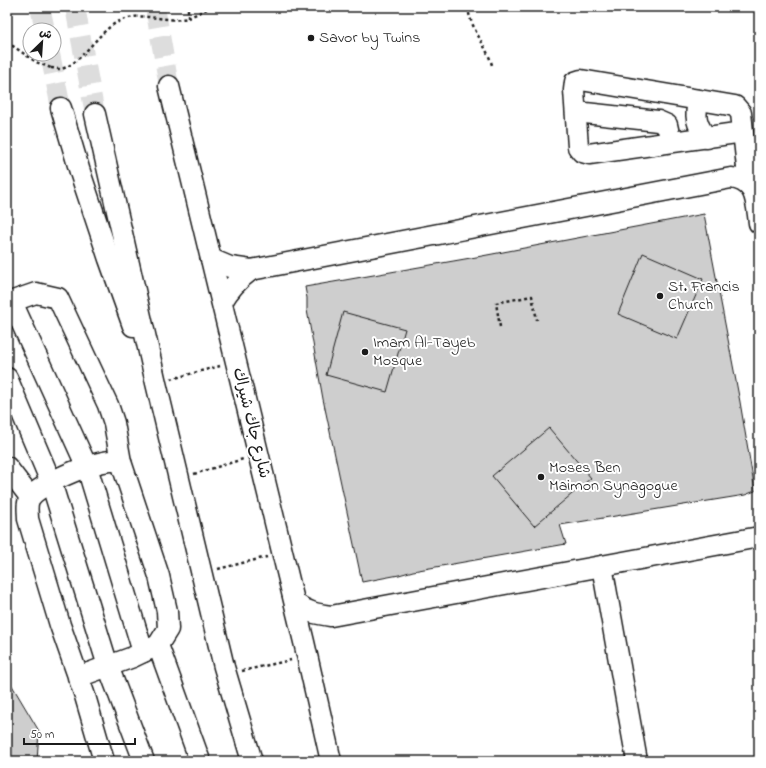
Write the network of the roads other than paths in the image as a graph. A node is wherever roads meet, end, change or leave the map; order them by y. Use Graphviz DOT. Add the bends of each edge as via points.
graph roads {
  1 [pos="169,86"];
  2 [pos="699,100"];
  3 [pos="61,108"];
  4 [pos="576,112"];
  5 [pos="95,114"];
  6 [pos="743,132"];
  7 [pos="707,138"];
  8 [pos="671,142"];
  9 [pos="749,186"];
  10 [pos="759,223"];
  11 [pos="211,259"];
  12 [pos="251,270"];
  13 [pos="10,302"];
  14 [pos="222,302"];
  15 [pos="154,374"];
  16 [pos="7,378"];
  17 [pos="121,462"];
  18 [pos="7,467"];
  19 [pos="87,467"];
  20 [pos="51,482"];
  21 [pos="30,497"];
  22 [pos="759,537"];
  23 [pos="602,566"];
  24 [pos="295,603"];
  25 [pos="331,616"];
  26 [pos="151,649"];
  27 [pos="306,649"];
  28 [pos="108,666"];
  29 [pos="78,677"];
  30 [pos="104,761"];
  31 [pos="144,761"];
  32 [pos="200,761"];
  33 [pos="252,761"];
  34 [pos="331,761"];
  35 [pos="637,761"];
  1 -- 11 [label="street, شارع جاك شيراك"];
  2 -- 4 [label="street" via="581,80 575,82"];
  2 -- 6 [label="street" via="735,106 741,113"];
  2 -- 7 [label="street" via="697,120"];
  3 -- 15 [label="street" via="118,289"];
  4 -- 8 [label="street" via="658,121 667,125"];
  4 -- 8 [label="street" via="578,147 582,152 589,154"];
  5 -- 15 [label="street"];
  6 -- 7 [label="street"];
  6 -- 9 [label="street"];
  7 -- 8 [label="street"];
  9 -- 10 [label="street" via="755,198"];
  9 -- 12 [label="street" via="744,181 731,178"];
  11 -- 12 [label="street" via="230,267"];
  11 -- 14 [label="street, شارع جاك شيراك"];
  12 -- 14 [label="street" via="234,284"];
  13 -- 17 [label="street" via="36,293 58,298 108,405"];
  13 -- 19 [label="street"];
  14 -- 24 [label="street, شارع جاك شيراك"];
  15 -- 33 [label="street" via="226,675"];
  16 -- 20 [label="street"];
  17 -- 19 [label="street" via="114,460"];
  17 -- 26 [label="street" via="160,576 167,611 168,629"];
  18 -- 21 [label="street"];
  19 -- 20 [label="street"];
  19 -- 26 [label="street"];
  20 -- 21 [label="street"];
  20 -- 28 [label="street"];
  21 -- 29 [label="street" via="27,505 28,519"];
  22 -- 23 [label="street"];
  23 -- 25 [label="street"];
  23 -- 35 [label="street"];
  24 -- 25 [label="street" via="311,612"];
  24 -- 27 [label="street, شارع جاك شيراك"];
  25 -- 27 [label="street" via="319,624"];
  26 -- 28 [label="street"];
  26 -- 32 [label="street"];
  27 -- 34 [label="street, شارع جاك شيراك"];
  28 -- 29 [label="street"];
  28 -- 31 [label="street"];
  29 -- 30 [label="street"];
}
